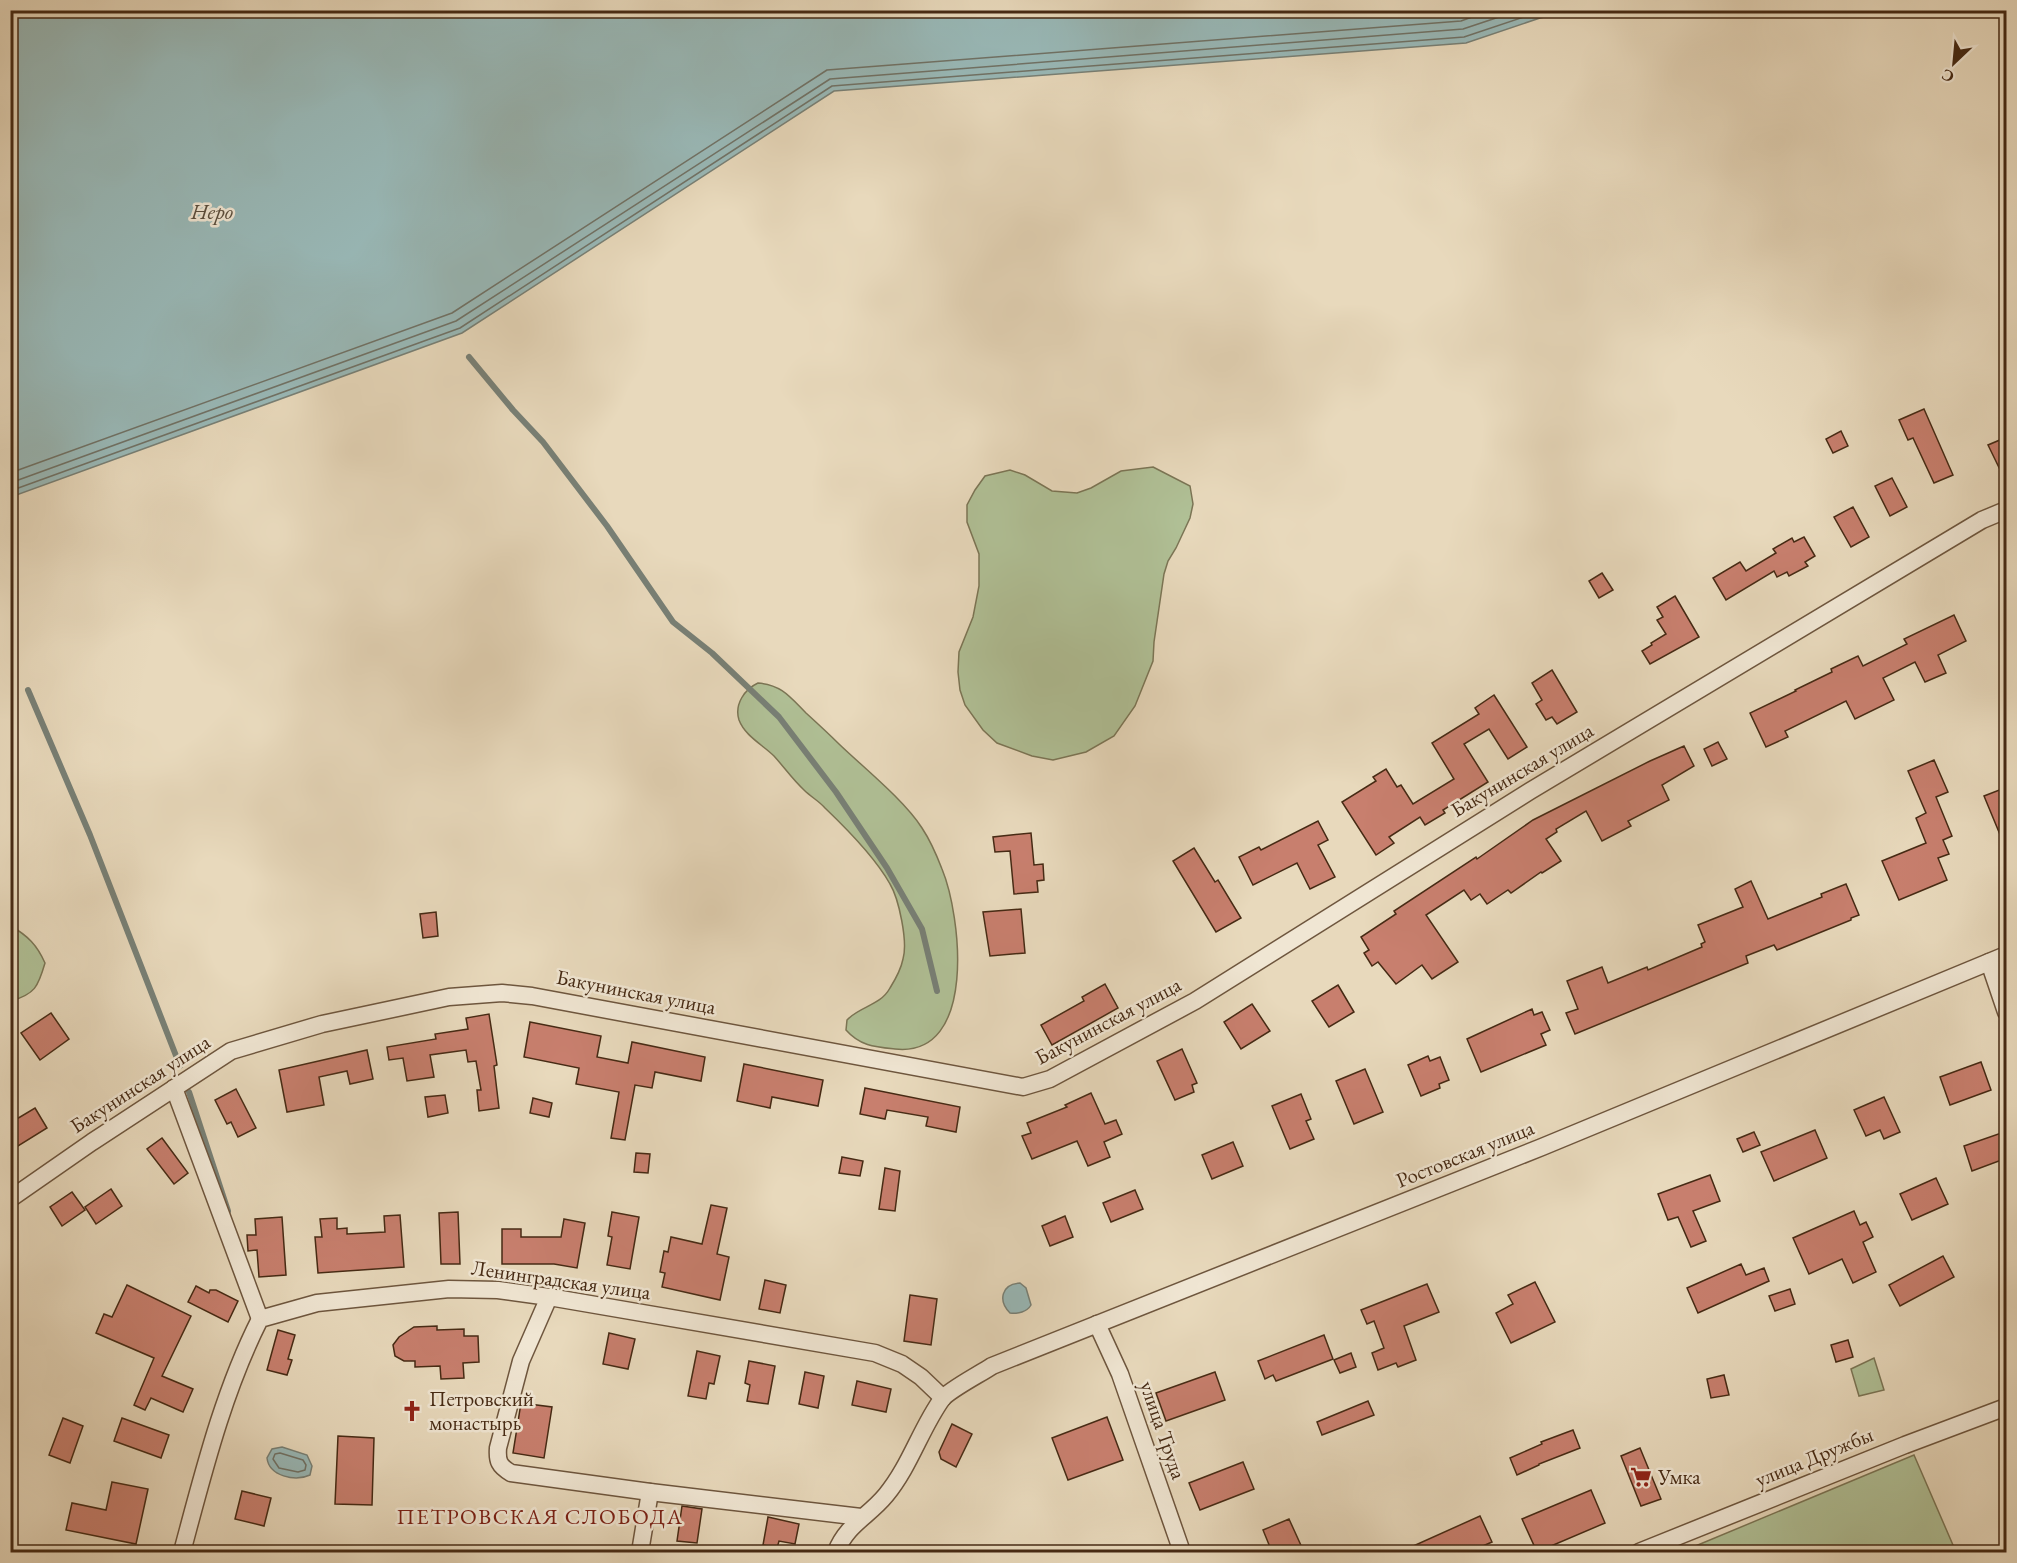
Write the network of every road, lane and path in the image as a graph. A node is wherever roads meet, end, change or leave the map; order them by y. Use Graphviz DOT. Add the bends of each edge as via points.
graph roads {
  1 [pos="2007,510"];
  2 [pos="2007,955"];
  3 [pos="1989,962"];
  4 [pos="2007,1012"];
  5 [pos="174,1088"];
  6 [pos="10,1199"];
  7 [pos="549,1297"];
  8 [pos="260,1320"];
  9 [pos="1097,1324"];
  10 [pos="943,1398"];
  11 [pos="2007,1407"];
  12 [pos="650,1492"];
  13 [pos="861,1517"];
  14 [pos="182,1552"];
  15 [pos="640,1552"];
  16 [pos="836,1552"];
  17 [pos="1182,1552"];
  18 [pos="1639,1552"];
  1 -- 5 [label="street, Бакунинская улица" via="1982,520 1540,785 1196,1001 1050,1079 1023,1088 502,993 449,997 322,1024 231,1051"];
  2 -- 3 [label="street, Ростовская улица"];
  3 -- 4 [label="street"];
  3 -- 9 [label="street, Ростовская улица" via="1542,1148"];
  5 -- 6 [label="street, Бакунинская улица"];
  5 -- 8 [label="street"];
  7 -- 8 [label="street, Ленинградская улица" via="449,1289 317,1304"];
  7 -- 10 [label="street, Ленинградская улица" via="875,1353 902,1364"];
  7 -- 12 [label="street" via="520,1360 498,1448 499,1464 511,1473"];
  8 -- 14 [label="street" via="239,1364 208,1455"];
  9 -- 10 [label="street, Ростовская улица" via="992,1366"];
  9 -- 17 [label="street, улица Труда" via="1120,1374"];
  10 -- 13 [label="street" via="886,1495"];
  11 -- 18 [label="street, улица Дружбы"];
  12 -- 13 [label="street"];
  12 -- 15 [label="street"];
  13 -- 16 [label="street"];
}
